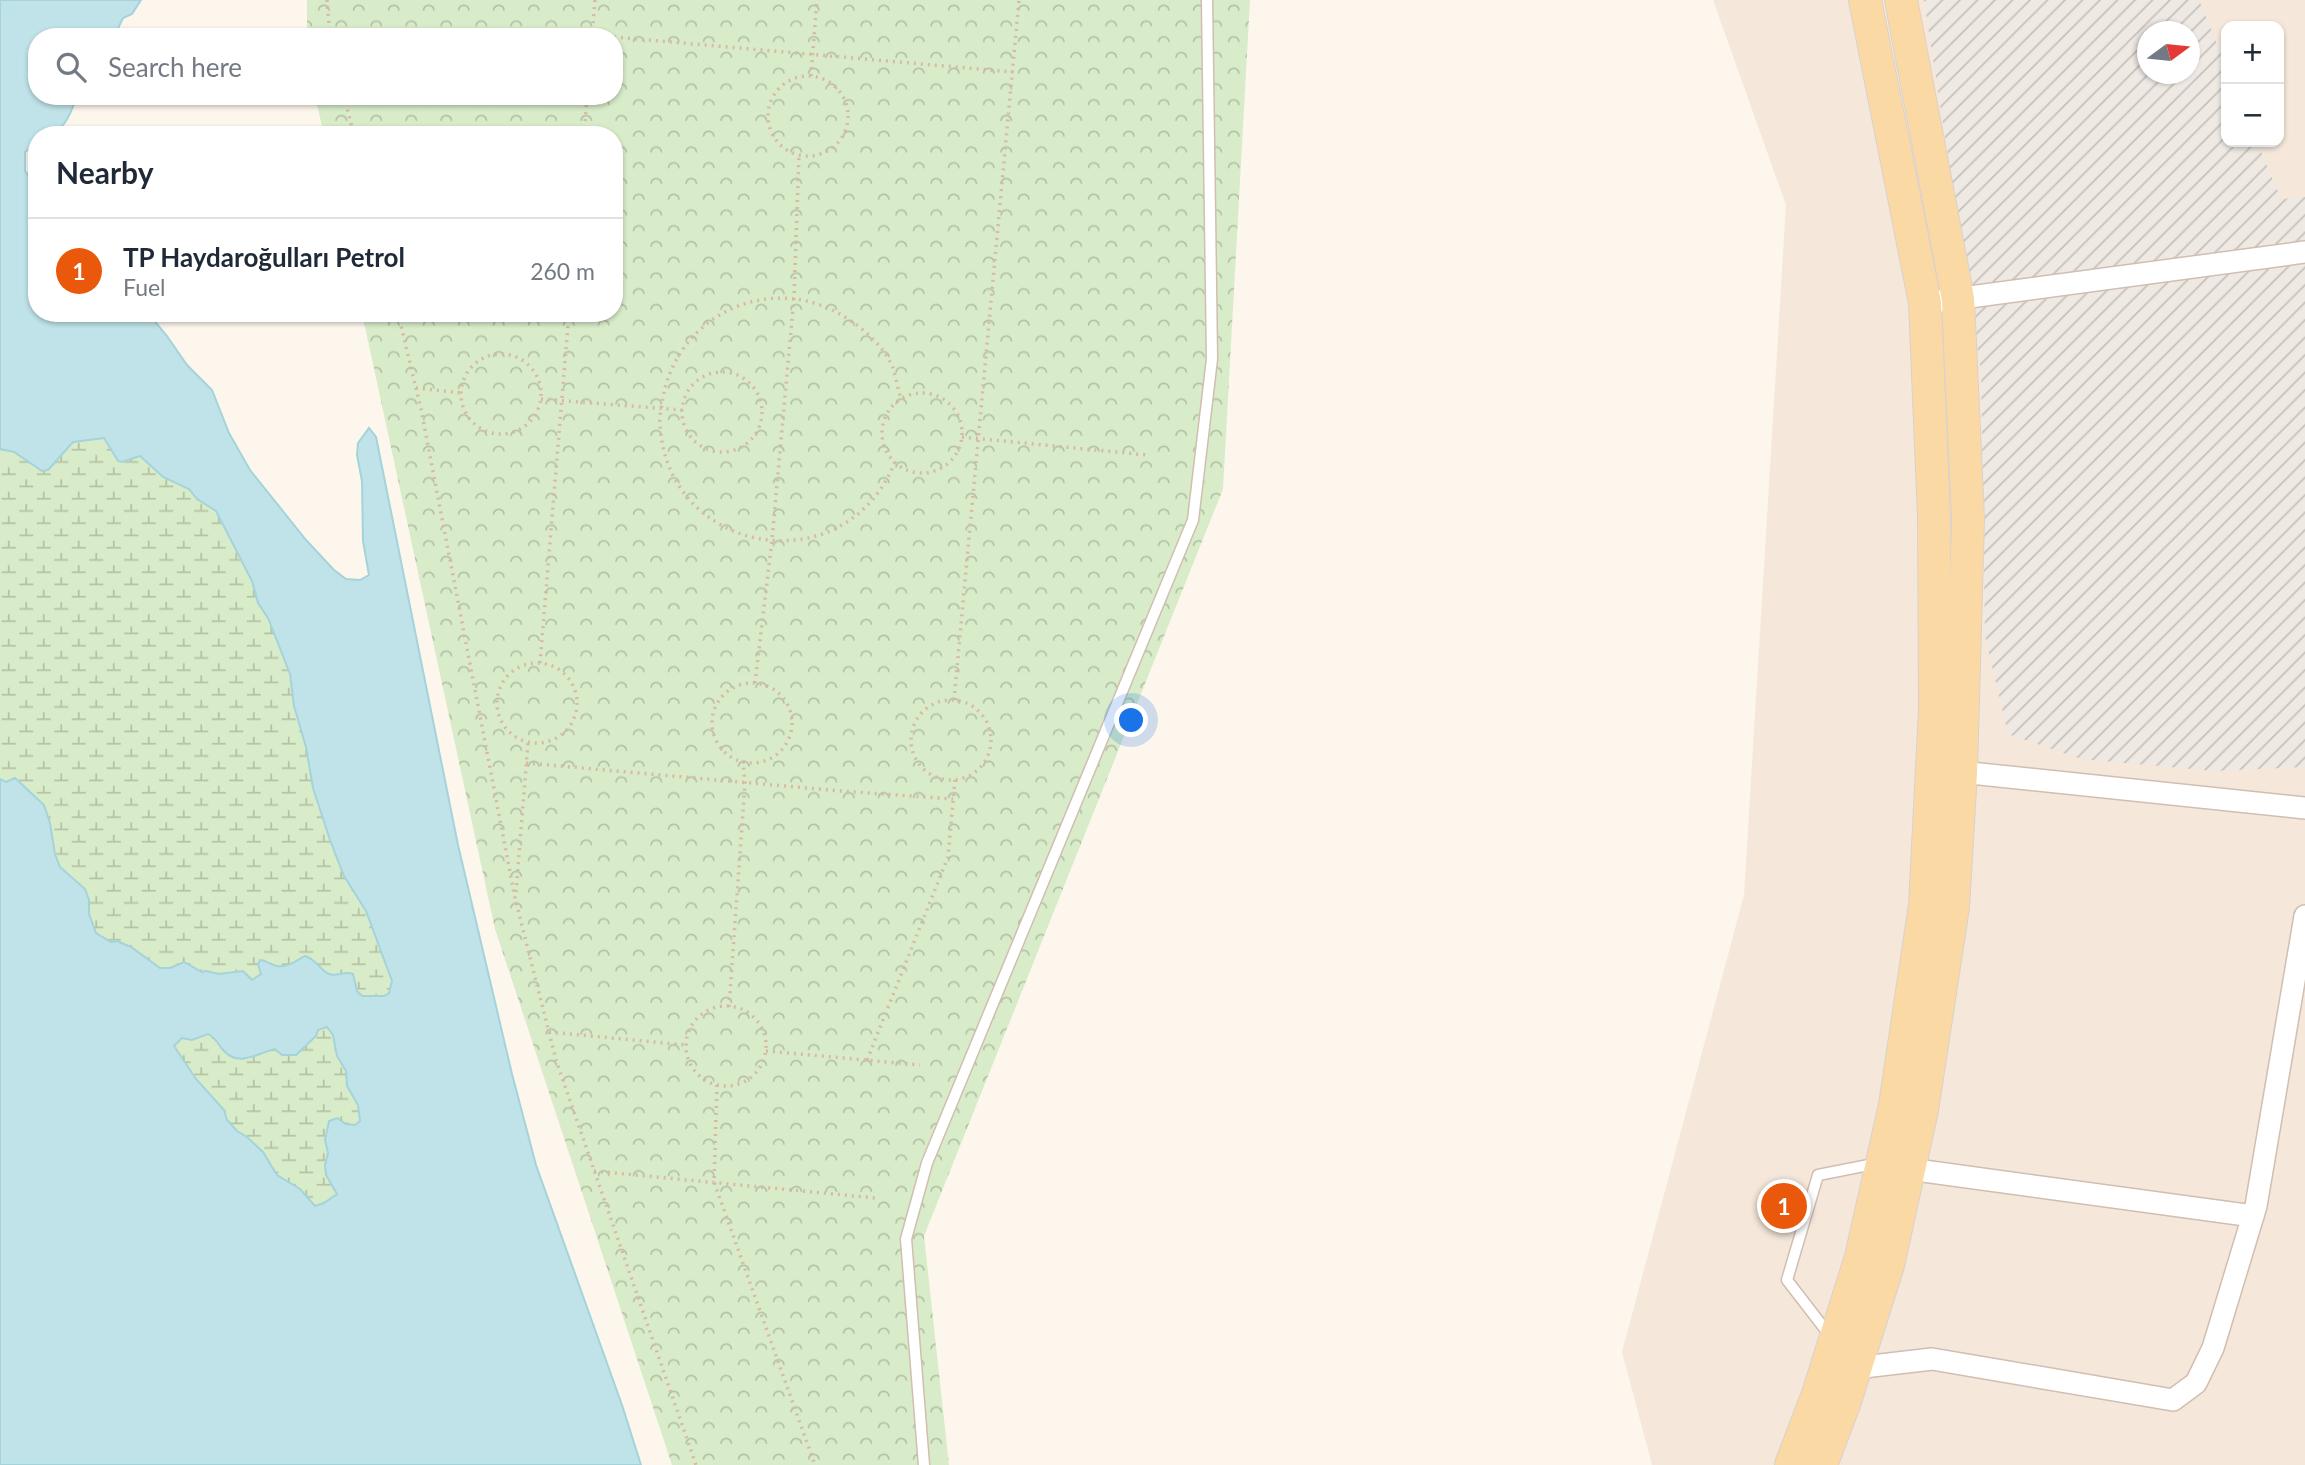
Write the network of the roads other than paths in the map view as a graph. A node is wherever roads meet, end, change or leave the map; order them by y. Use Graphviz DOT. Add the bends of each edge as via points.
graph roads {
  1 [pos="1207,0"];
  2 [pos="1865,0"];
  3 [pos="1901,0"];
  4 [pos="2305,251"];
  5 [pos="1958,299"];
  6 [pos="1925,303"];
  7 [pos="1961,772"];
  8 [pos="2305,808"];
  9 [pos="2305,916"];
  10 [pos="1895,1166"];
  11 [pos="2253,1216"];
  12 [pos="1834,1341"];
  13 [pos="1855,1368"];
  14 [pos="924,1465"];
  15 [pos="1791,1465"];
  16 [pos="1821,1465"];
  1 -- 14 [label="lane" via="1212,359 1193,520 927,1163 906,1239"];
  2 -- 6 [label="main road"];
  3 -- 5 [label="main road"];
  4 -- 5 [label="street"];
  5 -- 6 [label="street"];
  5 -- 7 [label="main road" via="1968,519"];
  6 -- 10 [label="main road" via="1934,518 1935,710 1925,905 1895,1105"];
  7 -- 8 [label="street"];
  7 -- 10 [label="main road" via="1953,907 1922,1110"];
  9 -- 11 [label="street"];
  10 -- 11 [label="street"];
  10 -- 12 [label="main road"];
  10 -- 12 [label="lane" via="1818,1175 1787,1280"];
  10 -- 13 [label="main road" via="1888,1265"];
  11 -- 13 [label="street" via="2213,1349 2196,1383 2173,1400 1932,1359"];
  12 -- 15 [label="main road"];
  13 -- 16 [label="main road"];
}
